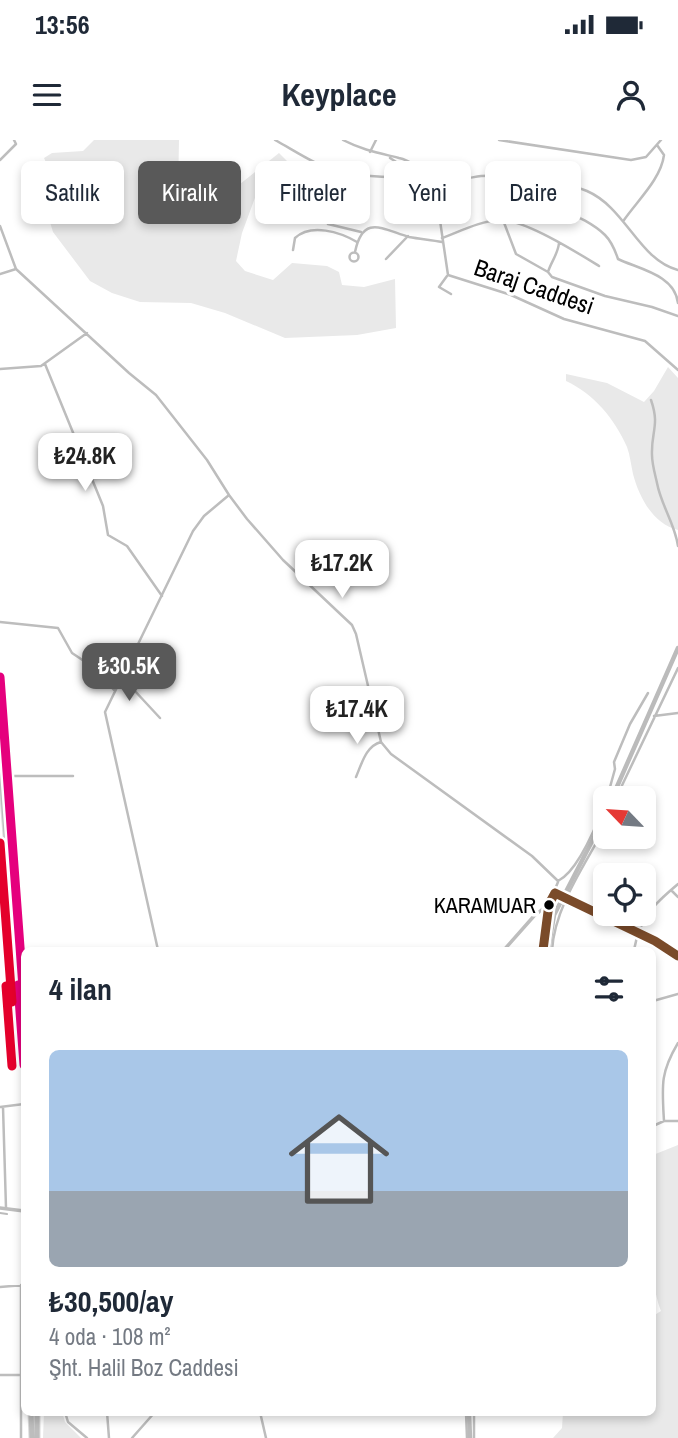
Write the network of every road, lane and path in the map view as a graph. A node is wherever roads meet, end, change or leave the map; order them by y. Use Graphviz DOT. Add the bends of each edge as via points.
graph roads {
  1 [pos="15,140"];
  2 [pos="275,140"];
  3 [pos="343,140"];
  4 [pos="376,140"];
  5 [pos="499,140"];
  6 [pos="661,140"];
  7 [pos="657,145"];
  8 [pos="370,152"];
  9 [pos="390,158"];
  10 [pos="0,160"];
  11 [pos="395,161"];
  12 [pos="384,177"];
  13 [pos="581,219"];
  14 [pos="624,220"];
  15 [pos="485,222"];
  16 [pos="328,224"];
  17 [pos="440,224"];
  18 [pos="505,224"];
  19 [pos="520,224"];
  20 [pos="0,226"];
  21 [pos="361,232"];
  22 [pos="408,236"];
  23 [pos="442,240"];
  24 [pos="357,242"];
  25 [pos="559,243"];
  26 [pos="8,246"];
  27 [pos="0,247"];
  28 [pos="293,250"];
  29 [pos="355,252"];
  30 [pos="386,259"];
  31 [pos="600,266"];
  32 [pos="16,269"];
  33 [pos="678,270"];
  34 [pos="548,272"];
  35 [pos="0,274"];
  36 [pos="448,275"];
  37 [pos="451,294"];
  38 [pos="678,303"];
  39 [pos="678,316"];
  40 [pos="87,333"];
  41 [pos="45,364"];
  42 [pos="0,369"];
  43 [pos="678,370"];
  44 [pos="651,400"];
  45 [pos="229,495"];
  46 [pos="678,546"];
  47 [pos="162,596"];
  48 [pos="0,622"];
  49 [pos="678,668"];
  50 [pos="126,669"];
  51 [pos="0,677"];
  52 [pos="678,678"];
  53 [pos="671,683"];
  54 [pos="115,691"];
  55 [pos="648,693"];
  56 [pos="678,713"];
  57 [pos="654,716"];
  58 [pos="160,718"];
  59 [pos="381,742"];
  60 [pos="2,745"];
  61 [pos="0,758"];
  62 [pos="7,776"];
  63 [pos="73,776"];
  64 [pos="356,777"];
  65 [pos="610,786"];
  66 [pos="622,786"];
  67 [pos="593,826"];
  68 [pos="593,849"];
  69 [pos="558,881"];
  70 [pos="678,884"];
  71 [pos="671,890"];
  72 [pos="557,894"];
  73 [pos="678,897"];
  74 [pos="567,899"];
  75 [pos="549,904"];
  76 [pos="637,933"];
  77 [pos="157,947"];
  78 [pos="507,947"];
  79 [pos="544,947"];
  80 [pos="552,947"];
  81 [pos="635,947"];
  82 [pos="678,956"];
  83 [pos="21,960"];
  84 [pos="678,994"];
  85 [pos="656,1000"];
  86 [pos="21,1028"];
  87 [pos="678,1043"];
  88 [pos="21,1104"];
  89 [pos="1,1107"];
  90 [pos="664,1121"];
  91 [pos="678,1121"];
  92 [pos="656,1125"];
  93 [pos="0,1157"];
  94 [pos="5,1157"];
  95 [pos="3,1208"];
  96 [pos="21,1211"];
  97 [pos="21,1285"];
  98 [pos="0,1287"];
  99 [pos="0,1375"];
  100 [pos="21,1375"];
  101 [pos="22,1416"];
  102 [pos="32,1416"];
  103 [pos="37,1416"];
  104 [pos="66,1416"];
  105 [pos="107,1416"];
  106 [pos="151,1416"];
  107 [pos="261,1416"];
  108 [pos="466,1416"];
  109 [pos="474,1416"];
  110 [pos="21,1438"];
  111 [pos="32,1438"];
  112 [pos="37,1438"];
  113 [pos="87,1438"];
  114 [pos="109,1438"];
  115 [pos="132,1438"];
  116 [pos="266,1438"];
  117 [pos="467,1438"];
  118 [pos="474,1438"];
  1 -- 10 [label="street"];
  2 -- 12 [label="street" via="341,172"];
  3 -- 8 [label="street"];
  4 -- 8 [label="street"];
  5 -- 7 [label="street" via="631,160 646,157"];
  6 -- 7 [label="street"];
  7 -- 14 [label="street" via="663,162"];
  8 -- 9 [label="street"];
  9 -- 11 [label="street, Baraj Caddesi"];
  9 -- 14 [label="street" via="444,177 564,183 603,199"];
  13 -- 38 [label="street" via="603,232 618,259 660,277 677,295"];
  14 -- 33 [label="street" via="650,253 667,268"];
  15 -- 23 [label="street"];
  16 -- 21 [label="street"];
  17 -- 23 [label="street, Baraj Caddesi"];
  18 -- 34 [label="street" via="516,254"];
  19 -- 25 [label="street"];
  20 -- 26 [label="street"];
  21 -- 22 [label="street" via="387,228"];
  21 -- 24 [label="street"];
  22 -- 23 [label="street"];
  22 -- 30 [label="street"];
  23 -- 36 [label="street, Baraj Caddesi"];
  24 -- 28 [label="street" via="343,234 309,230 295,238"];
  24 -- 29 [label="street"];
  25 -- 31 [label="street"];
  25 -- 34 [label="street"];
  26 -- 27 [label="street"];
  26 -- 32 [label="street"];
  32 -- 35 [label="street"];
  32 -- 40 [label="street"];
  34 -- 39 [label="street" via="583,289"];
  36 -- 37 [label="street" via="439,287"];
  36 -- 43 [label="street, Baraj Caddesi" via="511,295 564,319 645,341"];
  40 -- 41 [label="street"];
  40 -- 45 [label="street" via="156,395"];
  41 -- 42 [label="street"];
  41 -- 47 [label="street" via="103,506 108,536 127,545"];
  44 -- 46 [label="street" via="657,417 652,454 658,488"];
  45 -- 47 [label="street" via="193,531"];
  45 -- 59 [label="street" via="283,560 352,625"];
  47 -- 50 [label="street"];
  48 -- 54 [label="street" via="58,628 72,653"];
  49 -- 53 [label="street"];
  50 -- 54 [label="street"];
  50 -- 58 [label="street" via="134,690"];
  51 -- 60 [label="main road"];
  52 -- 53 [label="street"];
  53 -- 57 [label="street"];
  54 -- 77 [label="street" via="105,712"];
  55 -- 65 [label="street" via="614,762"];
  56 -- 57 [label="street"];
  57 -- 66 [label="street"];
  59 -- 64 [label="street" via="372,744"];
  59 -- 69 [label="street" via="417,774 532,856"];
  60 -- 62 [label="main road"];
  61 -- 86 [label="main road"];
  62 -- 63 [label="street"];
  62 -- 83 [label="main road"];
  67 -- 69 [label="street" via="574,865"];
  68 -- 74 [label="street"];
  69 -- 72 [label="street"];
  70 -- 71 [label="street"];
  71 -- 73 [label="street"];
  71 -- 76 [label="street" via="652,906"];
  72 -- 74 [label="street"];
  72 -- 75 [label="street"];
  74 -- 76 [label="street"];
  74 -- 80 [label="street"];
  75 -- 78 [label="street"];
  75 -- 79 [label="street"];
  76 -- 81 [label="street"];
  76 -- 82 [label="street"];
  84 -- 85 [label="street"];
  87 -- 90 [label="street" via="662,1079"];
  88 -- 89 [label="street"];
  89 -- 94 [label="street"];
  90 -- 91 [label="street"];
  90 -- 92 [label="street"];
  93 -- 94 [label="street"];
  94 -- 95 [label="street"];
  95 -- 96 [label="street"];
  97 -- 98 [label="street"];
  99 -- 100 [label="street"];
  101 -- 110 [label="street"];
  102 -- 111 [label="main road"];
  103 -- 112 [label="main road"];
  104 -- 113 [label="street"];
  105 -- 114 [label="street"];
  106 -- 115 [label="street"];
  107 -- 116 [label="street"];
  108 -- 117 [label="street"];
  109 -- 118 [label="street"];
}
